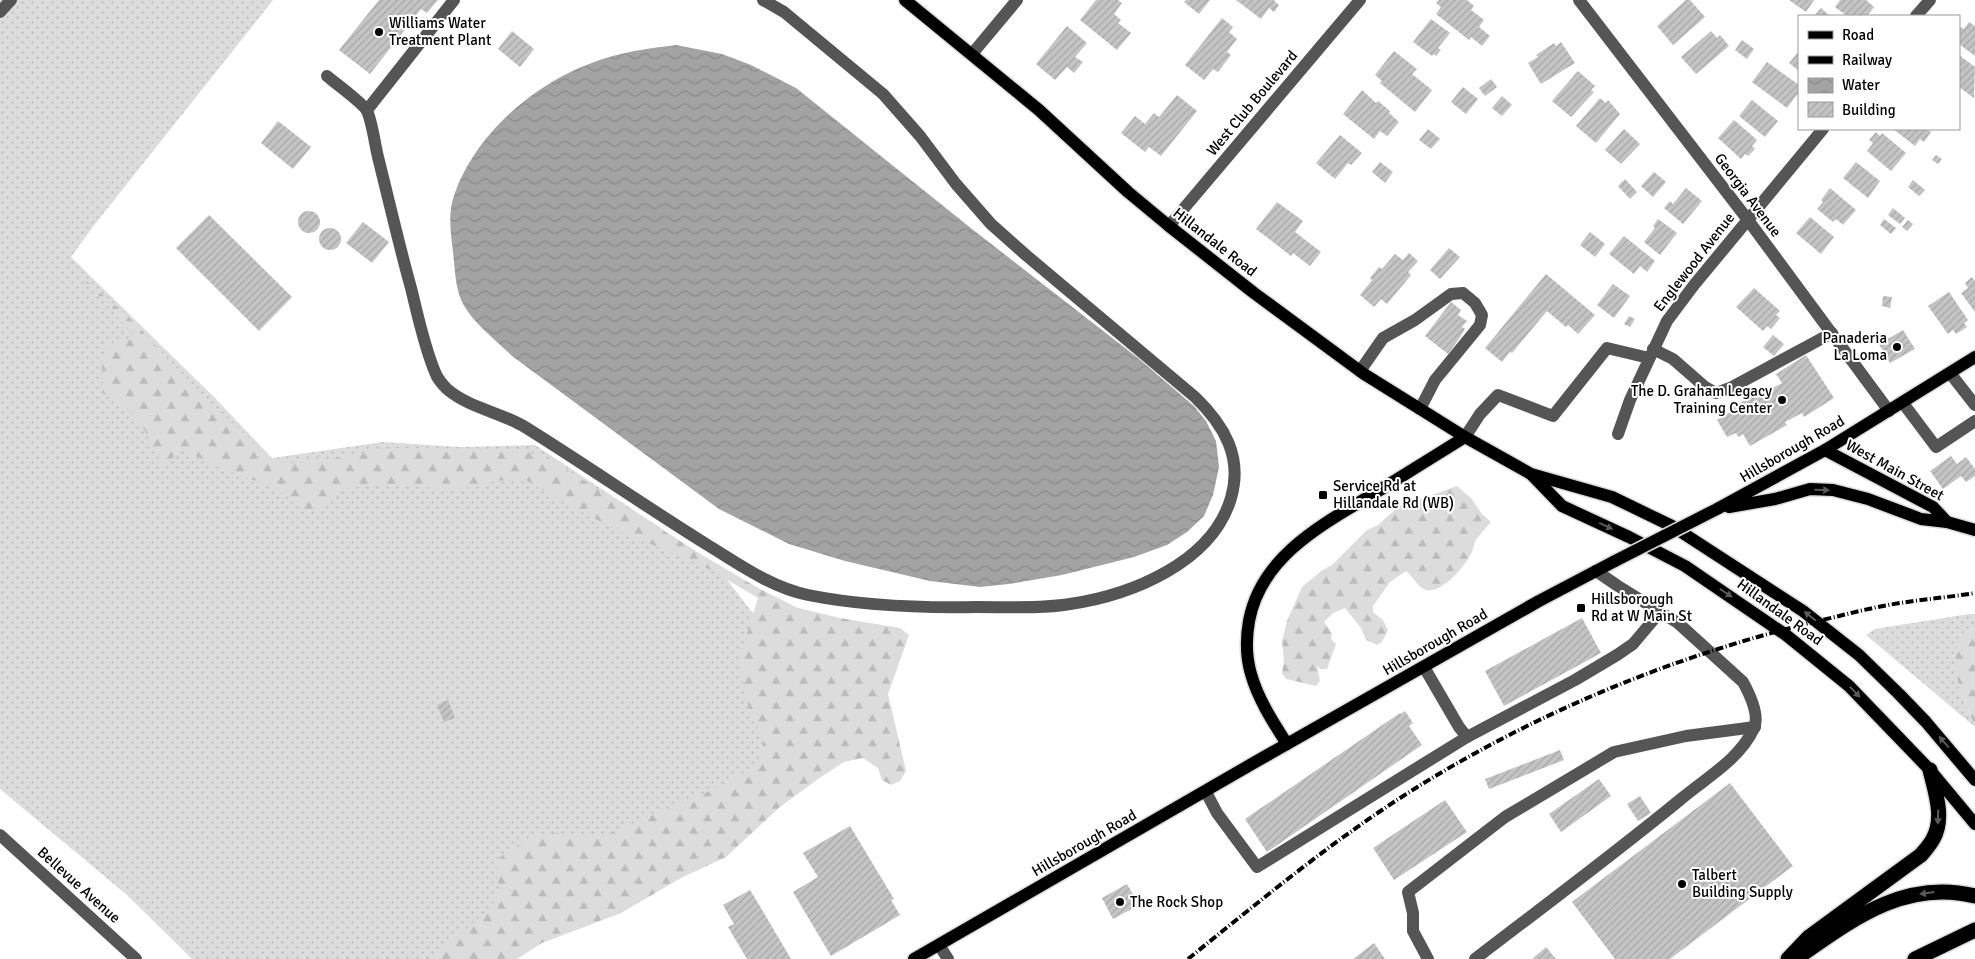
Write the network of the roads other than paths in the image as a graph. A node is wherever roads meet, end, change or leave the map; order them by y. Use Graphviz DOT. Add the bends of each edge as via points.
graph roads {
  1 [pos="12,0"];
  2 [pos="454,0"];
  3 [pos="763,0"];
  4 [pos="905,0"];
  5 [pos="1017,0"];
  6 [pos="1360,0"];
  7 [pos="1579,0"];
  8 [pos="1930,0"];
  9 [pos="0,12"];
  10 [pos="1917,15"];
  11 [pos="972,54"];
  12 [pos="327,76"];
  13 [pos="367,110"];
  14 [pos="1822,130"];
  15 [pos="1748,220"];
  16 [pos="1169,226"];
  17 [pos="1832,333"];
  18 [pos="1651,353"];
  19 [pos="1975,357"];
  20 [pos="1360,371"];
  21 [pos="1950,373"];
  22 [pos="1903,403"];
  23 [pos="1975,404"];
  24 [pos="1420,409"];
  25 [pos="1890,411"];
  26 [pos="1975,421"];
  27 [pos="1618,434"];
  28 [pos="1465,437"];
  29 [pos="1825,450"];
  30 [pos="1531,474"];
  31 [pos="1717,509"];
  32 [pos="1947,522"];
  33 [pos="1975,530"];
  34 [pos="1596,571"];
  35 [pos="1660,612"];
  36 [pos="1424,667"];
  37 [pos="1755,727"];
  38 [pos="1467,737"];
  39 [pos="1287,744"];
  40 [pos="1930,770"];
  41 [pos="1975,780"];
  42 [pos="1206,792"];
  43 [pos="1975,824"];
  44 [pos="0,835"];
  45 [pos="1975,896"];
  46 [pos="1975,930"];
  47 [pos="939,944"];
  48 [pos="136,959"];
  49 [pos="914,959"];
  50 [pos="948,959"];
  51 [pos="1428,959"];
  52 [pos="1475,959"];
  53 [pos="1788,959"];
  54 [pos="1795,959"];
  55 [pos="1916,959"];
  1 -- 9 [label="street"];
  2 -- 13 [label="street"];
  3 -- 13 [label="street" via="784,12 883,94 991,224 1213,414 1231,448 1235,466 1233,490 1226,514 1209,538 1185,560 1156,578 1110,596 1068,605 890,606 807,595 778,587 521,425 471,404 447,389 436,376 418,319"];
  4 -- 11 [label="main road, Hillandale Road"];
  5 -- 11 [label="street"];
  6 -- 16 [label="street, West Club Boulevard"];
  7 -- 15 [label="street, Georgia Avenue"];
  8 -- 10 [label="street"];
  11 -- 16 [label="main road, Hillandale Road"];
  12 -- 13 [label="street"];
  14 -- 15 [label="street, Englewood Avenue"];
  15 -- 17 [label="street, Georgia Avenue"];
  15 -- 18 [label="street, Englewood Avenue" via="1672,314"];
  16 -- 20 [label="main road, Hillandale Road" via="1261,299"];
  17 -- 18 [label="street" via="1716,393 1673,359"];
  17 -- 25 [label="street, Georgia Avenue"];
  18 -- 27 [label="street, Englewood Avenue"];
  18 -- 28 [label="street" via="1607,348 1553,416 1498,395"];
  19 -- 21 [label="main road, Hillsborough Road"];
  20 -- 24 [label="main road, Hillandale Road"];
  20 -- 24 [label="street" via="1383,338 1452,294 1468,296 1482,315 1480,325 1435,380"];
  21 -- 22 [label="main road, Hillsborough Road"];
  21 -- 23 [label="street"];
  22 -- 25 [label="main road, Hillsborough Road"];
  22 -- 26 [label="street" via="1936,447"];
  24 -- 28 [label="main road, Hillandale Road"];
  25 -- 29 [label="main road, Hillsborough Road"];
  28 -- 30 [label="main road, Hillandale Road"];
  28 -- 39 [label="main road" via="1304,538 1276,565 1261,586 1247,631 1248,662 1262,702"];
  29 -- 31 [label="main road, Hillsborough Road"];
  29 -- 32 [label="main road, West Main Street" via="1933,507"];
  30 -- 40 [label="main road, Hillandale Road, one-way" via="1562,506 1685,566 1786,635 1848,686"];
  41 -- 30 [label="main road, Hillandale Road, one-way" via="1899,694 1859,655 1803,611 1672,526 1612,497"];
  31 -- 32 [label="main road, West Main Street, one-way" via="1775,500 1810,489 1833,490 1921,519"];
  31 -- 34 [label="main road, Hillsborough Road, bridge"];
  32 -- 33 [label="main road, West Main Street"];
  34 -- 35 [label="street"];
  34 -- 36 [label="main road, Hillsborough Road"];
  35 -- 37 [label="street" via="1678,623 1743,682 1750,694"];
  35 -- 38 [label="street" via="1633,644 1617,655"];
  36 -- 38 [label="street"];
  36 -- 39 [label="main road, Hillsborough Road"];
  37 -- 51 [label="street" via="1686,736 1614,752 1505,818 1408,892 1413,931"];
  37 -- 52 [label="street" via="1737,753"];
  38 -- 42 [label="street" via="1257,867 1217,813"];
  39 -- 42 [label="main road, Hillsborough Road"];
  40 -- 43 [label="main road, Hillandale Road"];
  40 -- 53 [label="highway, one-way" via="1938,803 1938,825 1933,839 1921,855 1809,937"];
  42 -- 47 [label="main road, Hillsborough Road"];
  44 -- 48 [label="street, Bellevue Avenue"];
  45 -- 54 [label="highway, one-way" via="1933,892 1878,906"];
  46 -- 55 [label="highway"];
  47 -- 49 [label="main road, Hillsborough Road"];
  47 -- 50 [label="street"];
}
